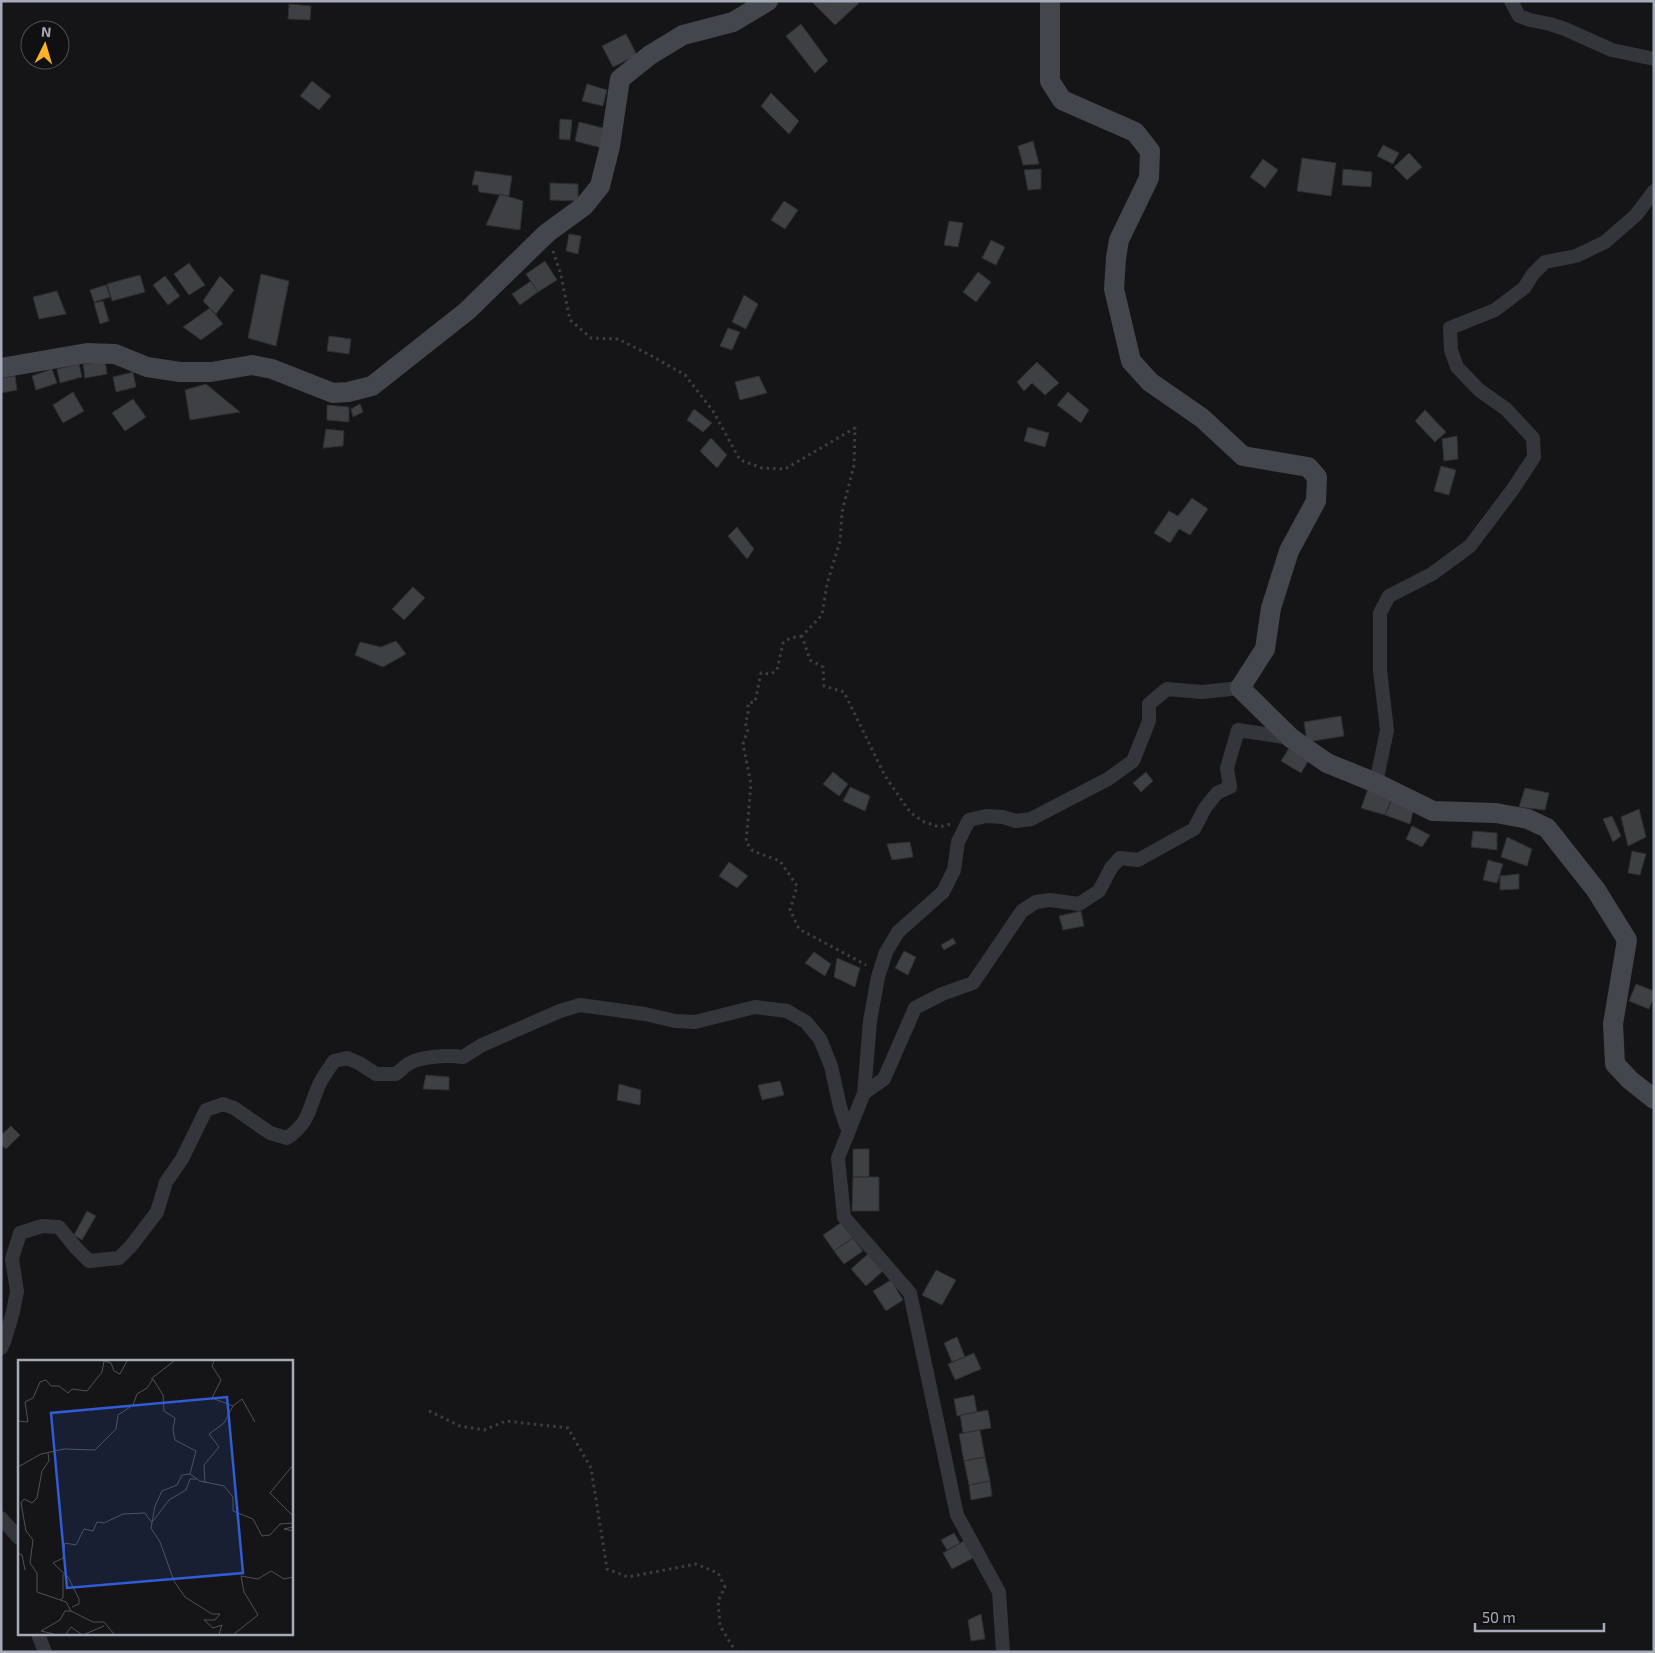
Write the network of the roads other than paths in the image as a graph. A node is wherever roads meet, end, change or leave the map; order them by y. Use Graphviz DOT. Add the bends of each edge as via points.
graph roads {
  1 [pos="768,1"];
  2 [pos="1050,1"];
  3 [pos="1510,1"];
  4 [pos="1654,60"];
  5 [pos="1654,191"];
  6 [pos="1,368"];
  7 [pos="1240,688"];
  8 [pos="1291,738"];
  9 [pos="1376,783"];
  10 [pos="864,1093"];
  11 [pos="1654,1099"];
  12 [pos="849,1130"];
  13 [pos="1,1348"];
  14 [pos="1,1518"];
  15 [pos="18,1537"];
  16 [pos="39,1636"];
  17 [pos="45,1652"];
  18 [pos="1003,1652"];
  1 -- 6 [label="main road" via="733,22 683,35 620,79 600,186 584,206 547,233 467,311 372,386 333,393 272,369 252,365 211,372 180,372 147,367 115,354 88,353"];
  2 -- 7 [label="main road" via="1050,81 1062,100 1135,132 1150,151 1150,178 1119,240 1116,258 1114,289 1131,361 1150,382 1202,418 1242,456 1308,467 1316,477 1316,501 1289,551 1271,608 1265,649"];
  3 -- 4 [label="street" via="1519,16 1565,28 1612,50"];
  5 -- 9 [label="street" via="1636,215 1605,242 1576,256 1545,262 1524,288 1495,310 1450,328 1451,350 1458,367 1533,438 1534,457 1470,546 1432,574 1389,596 1380,613 1380,670 1387,730"];
  7 -- 8 [label="main road"];
  7 -- 10 [label="street" via="1202,692 1167,689 1149,704 1149,721 1134,761 1108,780 1031,819 1016,821 986,816 969,820 958,842 954,870 943,892 898,932 886,952 870,1021"];
  8 -- 9 [label="main road" via="1327,763"];
  8 -- 10 [label="street" via="1238,730 1228,768 1230,787 1217,793 1194,829 1138,860 1120,858 1099,891 1079,904 1050,900 1036,902 1022,911 973,983 915,1008 884,1079"];
  9 -- 11 [label="main road" via="1434,811 1496,813 1528,819 1547,828 1558,839 1596,890 1627,940 1613,1024 1615,1064"];
  10 -- 12 [label="street"];
  12 -- 13 [label="street" via="820,1039 806,1022 787,1011 767,1008 746,1008 694,1022 580,1006 560,1011 482,1045 463,1057 422,1058 396,1074 376,1074 348,1058 334,1061 319,1084 306,1118 297,1132 287,1138 270,1133 224,1104 206,1110 182,1159 166,1182 157,1212 119,1258 89,1261 59,1228 42,1226 20,1233 12,1259 17,1291"];
  12 -- 18 [label="street" via="838,1158 844,1216 910,1293 957,1515 999,1592"];
  14 -- 15 [label="street"];
  16 -- 17 [label="street"];
}
